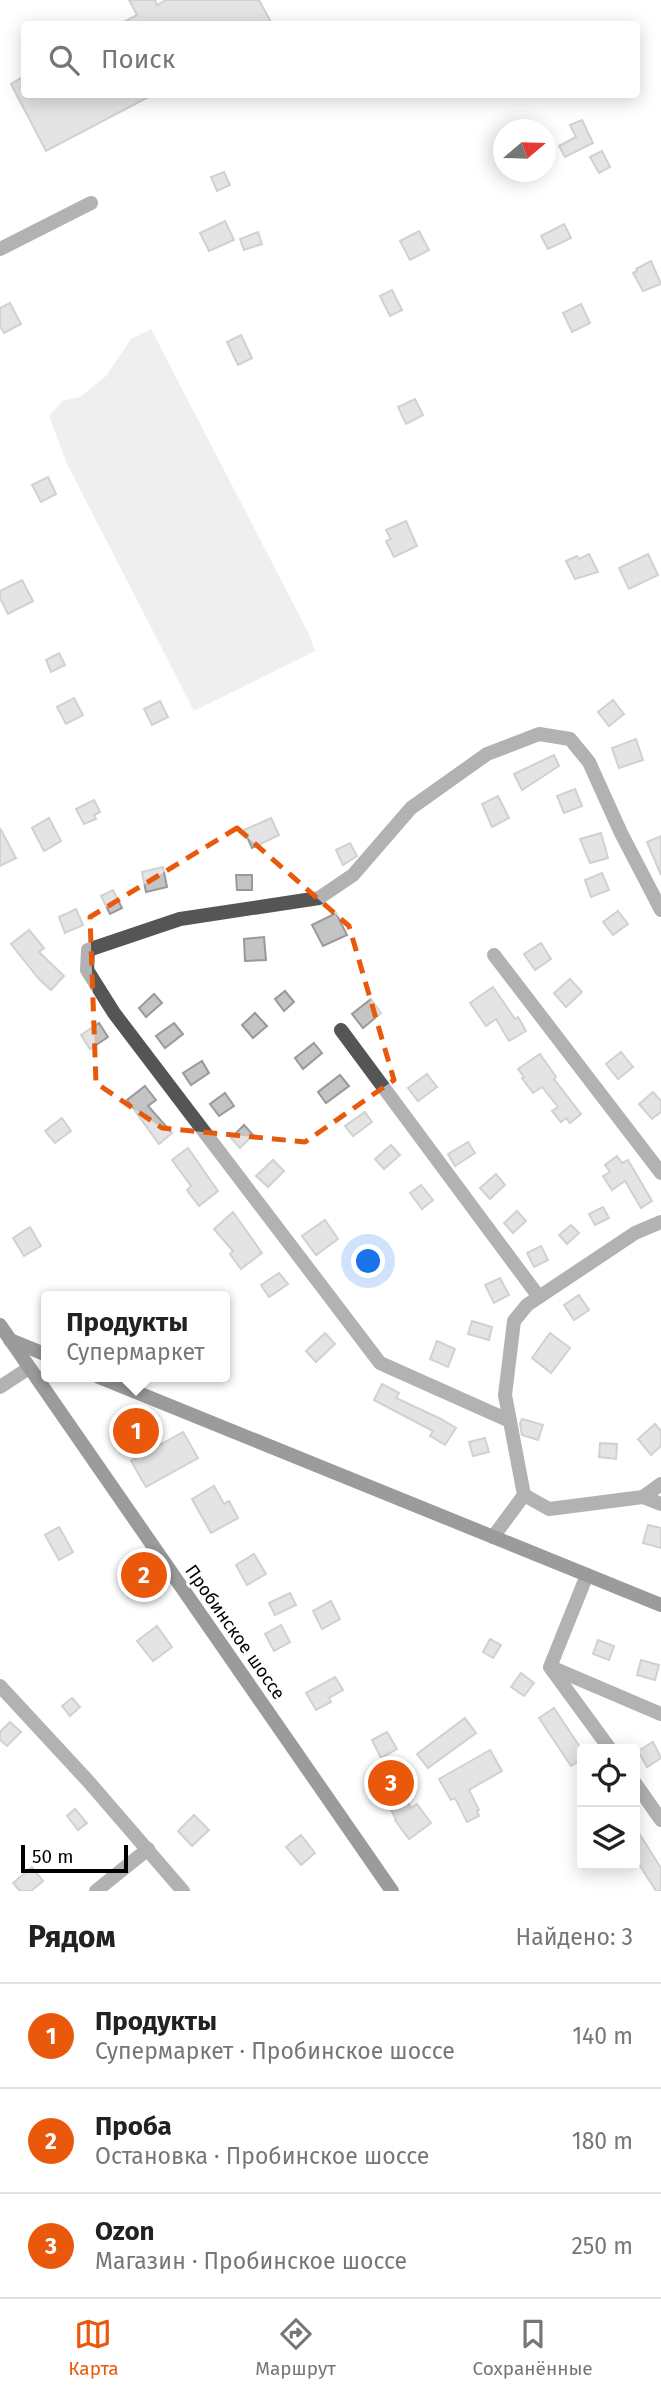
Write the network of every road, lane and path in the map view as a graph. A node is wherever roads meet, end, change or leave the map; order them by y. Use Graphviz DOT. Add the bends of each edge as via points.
graph roads {
  1 [pos="91,203"];
  2 [pos="0,249"];
  3 [pos="661,910"];
  4 [pos="494,955"];
  5 [pos="341,1030"];
  6 [pos="661,1173"];
  7 [pos="661,1222"];
  8 [pos="539,1297"];
  9 [pos="0,1325"];
  10 [pos="5,1338"];
  11 [pos="41,1353"];
  12 [pos="29,1368"];
  13 [pos="111,1382"];
  14 [pos="0,1387"];
  15 [pos="510,1420"];
  16 [pos="661,1484"];
  17 [pos="524,1495"];
  18 [pos="643,1497"];
  19 [pos="661,1504"];
  20 [pos="493,1537"];
  21 [pos="587,1575"];
  22 [pos="661,1605"];
  23 [pos="550,1667"];
  24 [pos="0,1686"];
  25 [pos="661,1714"];
  26 [pos="606,1744"];
  27 [pos="640,1790"];
  28 [pos="661,1820"];
  29 [pos="148,1849"];
  30 [pos="96,1891"];
  31 [pos="183,1891"];
  32 [pos="392,1891"];
  1 -- 2 [label="street"];
  3 -- 15 [label="street" via="589,762 570,739 539,734 487,754 411,808 354,874 319,898 180,919 88,950 87,970 114,1013 380,1363"];
  4 -- 6 [label="street"];
  5 -- 8 [label="street"];
  7 -- 8 [label="street" via="635,1233"];
  8 -- 15 [label="street" via="514,1321 505,1395"];
  9 -- 10 [label="main road, Пробинское шоссе"];
  10 -- 11 [label="main road"];
  10 -- 12 [label="main road, Пробинское шоссе"];
  12 -- 14 [label="street"];
  12 -- 32 [label="main road, Пробинское шоссе"];
  13 -- 20 [label="main road"];
  15 -- 17 [label="street"];
  16 -- 18 [label="street"];
  17 -- 18 [label="street" via="549,1509"];
  17 -- 20 [label="street"];
  18 -- 19 [label="street"];
  20 -- 21 [label="main road"];
  21 -- 22 [label="main road"];
  21 -- 23 [label="street"];
  23 -- 25 [label="street"];
  23 -- 26 [label="street"];
  24 -- 29 [label="street"];
  27 -- 28 [label="street"];
  29 -- 30 [label="street"];
  29 -- 31 [label="street"];
}
